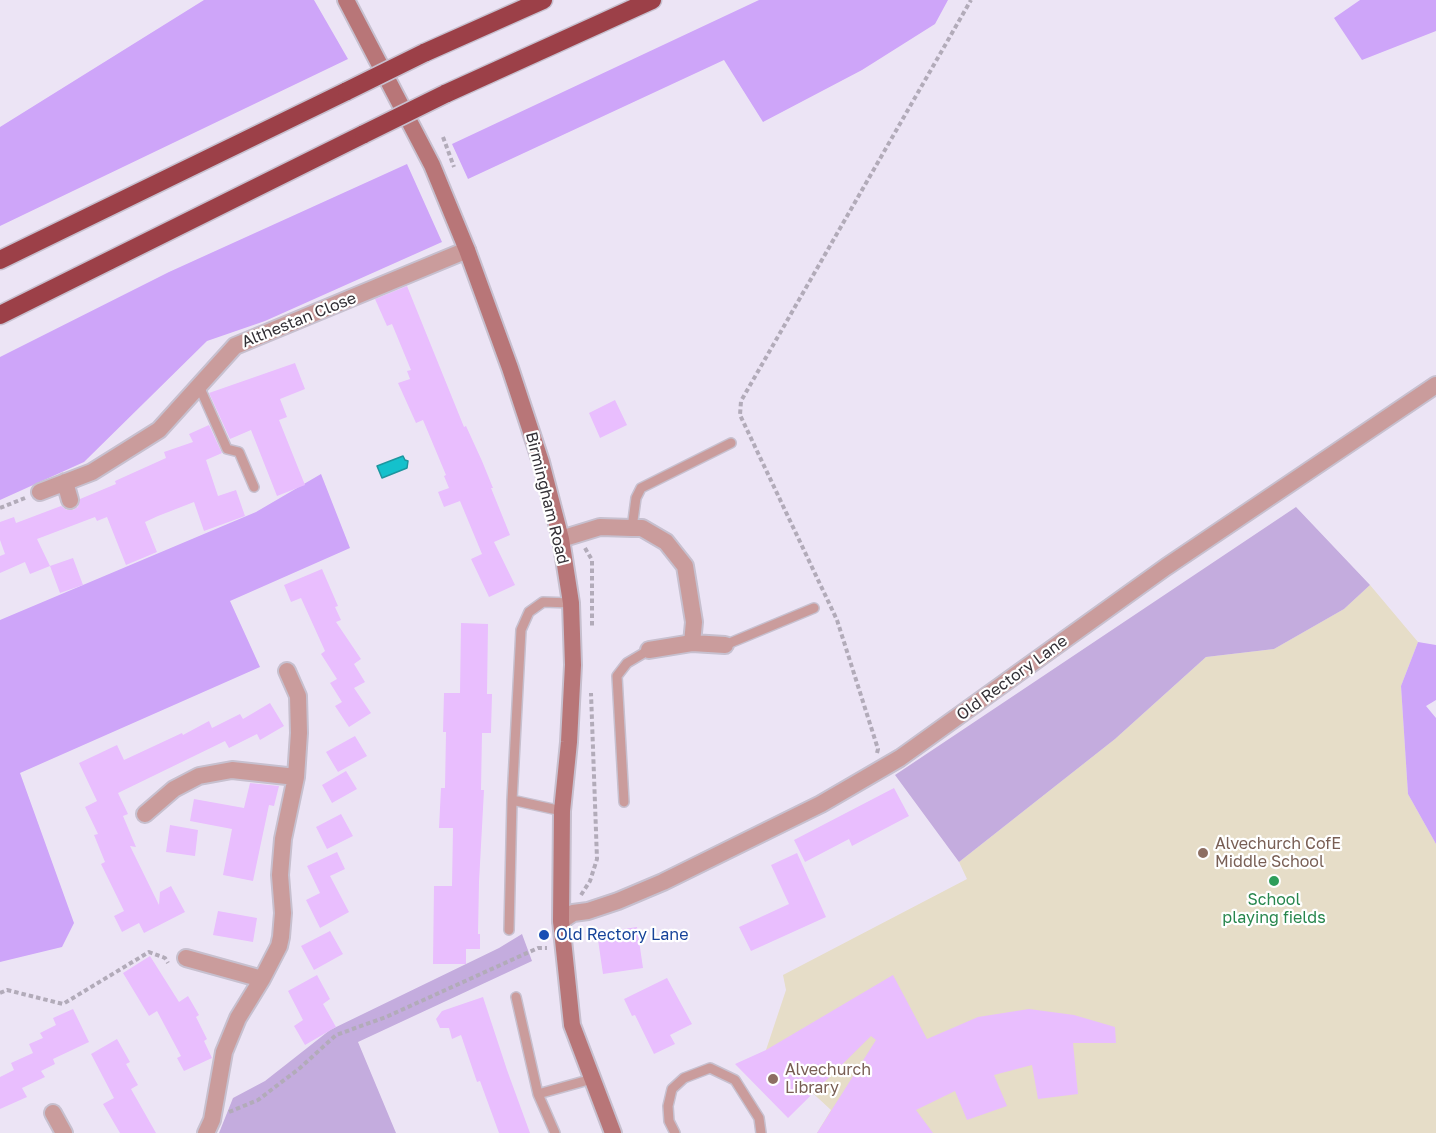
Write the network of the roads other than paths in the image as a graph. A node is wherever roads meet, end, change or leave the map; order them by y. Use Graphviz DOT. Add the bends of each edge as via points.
graph roads {
  1 [pos="346,0"];
  2 [pos="543,0"];
  3 [pos="652,0"];
  4 [pos="467,250"];
  5 [pos="0,260"];
  6 [pos="0,315"];
  7 [pos="1436,385"];
  8 [pos="199,386"];
  9 [pos="731,443"];
  10 [pos="64,482"];
  11 [pos="254,487"];
  12 [pos="40,492"];
  13 [pos="70,500"];
  14 [pos="632,528"];
  15 [pos="561,539"];
  16 [pos="571,603"];
  17 [pos="814,608"];
  18 [pos="692,643"];
  19 [pos="724,645"];
  20 [pos="649,650"];
  21 [pos="287,671"];
  22 [pos="296,777"];
  23 [pos="512,800"];
  24 [pos="624,802"];
  25 [pos="562,811"];
  26 [pos="145,814"];
  27 [pos="561,921"];
  28 [pos="509,930"];
  29 [pos="186,958"];
  30 [pos="262,979"];
  31 [pos="516,997"];
  32 [pos="592,1079"];
  33 [pos="538,1094"];
  34 [pos="53,1113"];
  35 [pos="209,1126"];
  36 [pos="64,1133"];
  37 [pos="555,1133"];
  38 [pos="613,1133"];
  39 [pos="675,1133"];
  40 [pos="761,1133"];
  1 -- 4 [label="main road, Birmingham Road" via="432,165"];
  2 -- 5 [label="highway, bridge" via="424,53"];
  3 -- 6 [label="highway, bridge" via="445,94"];
  4 -- 8 [label="street, Althestan Close" via="235,346"];
  4 -- 15 [label="main road, Birmingham Road" via="531,431"];
  7 -- 27 [label="street, Old Rectory Lane" via="1166,567 900,758 821,804 663,882 618,901 573,913"];
  8 -- 10 [label="street, Althestan Close" via="159,430 92,472"];
  8 -- 11 [label="lane" via="227,449 239,452"];
  9 -- 14 [label="lane" via="641,488"];
  10 -- 12 [label="street, Althestan Close"];
  10 -- 13 [label="street"];
  14 -- 15 [label="street" via="600,527"];
  14 -- 18 [label="street" via="642,528 666,542 685,566 694,622"];
  15 -- 16 [label="main road, Birmingham Road"];
  16 -- 23 [label="lane" via="543,602 529,612 521,630"];
  16 -- 25 [label="main road, Birmingham Road" via="573,665"];
  17 -- 19 [label="lane"];
  18 -- 19 [label="street"];
  18 -- 20 [label="street"];
  20 -- 24 [label="lane" via="627,663 617,676"];
  21 -- 22 [label="street" via="297,696"];
  22 -- 26 [label="street" via="232,770 199,776 174,789"];
  22 -- 30 [label="street" via="283,839 281,937"];
  23 -- 25 [label="lane"];
  23 -- 28 [label="lane"];
  25 -- 27 [label="main road, Birmingham Road"];
  27 -- 32 [label="main road, Birmingham Road" via="572,1025"];
  29 -- 30 [label="street"];
  30 -- 35 [label="street" via="238,1018 224,1052"];
  31 -- 33 [label="lane"];
  32 -- 33 [label="lane"];
  32 -- 38 [label="main road, Birmingham Road"];
  33 -- 37 [label="lane"];
  34 -- 36 [label="street"];
  39 -- 40 [label="lane" via="669,1121 672,1089 684,1078 710,1068 735,1080 759,1118"];
}
